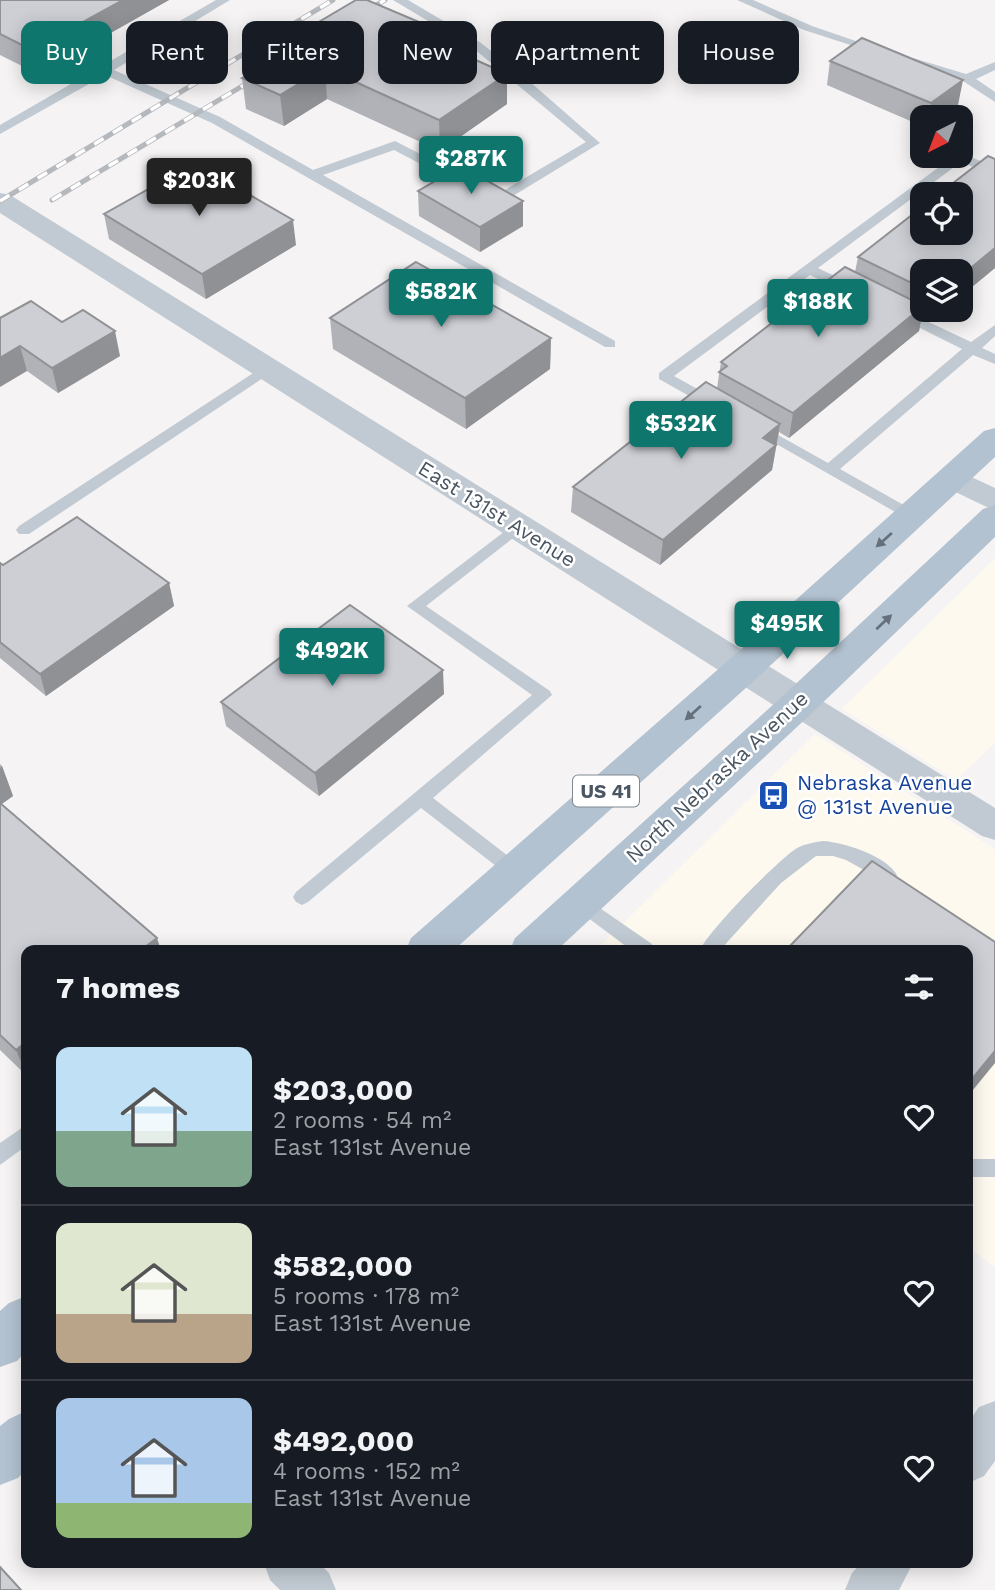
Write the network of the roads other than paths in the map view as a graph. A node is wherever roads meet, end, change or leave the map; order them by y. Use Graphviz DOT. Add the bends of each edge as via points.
graph roads {
  1 [pos="224,0"];
  2 [pos="399,0"];
  3 [pos="743,0"];
  4 [pos="887,53"];
  5 [pos="900,57"];
  6 [pos="995,66"];
  7 [pos="112,67"];
  8 [pos="112,74"];
  9 [pos="967,78"];
  10 [pos="82,84"];
  11 [pos="995,98"];
  12 [pos="0,130"];
  13 [pos="973,163"];
  14 [pos="945,168"];
  15 [pos="995,172"];
  16 [pos="312,175"];
  17 [pos="0,201"];
  18 [pos="809,268"];
  19 [pos="859,293"];
  20 [pos="884,305"];
  21 [pos="995,328"];
  22 [pos="610,344"];
  23 [pos="972,348"];
  24 [pos="995,360"];
  25 [pos="267,369"];
  26 [pos="723,410"];
  27 [pos="746,423"];
  28 [pos="995,439"];
  29 [pos="829,470"];
  30 [pos="953,478"];
  31 [pos="995,500"];
  32 [pos="911,516"];
  33 [pos="995,517"];
  34 [pos="517,527"];
  35 [pos="24,530"];
  36 [pos="744,668"];
  37 [pos="799,703"];
  38 [pos="422,799"];
  39 [pos="995,826"];
  40 [pos="515,871"];
  41 [pos="907,887"];
  42 [pos="302,897"];
  43 [pos="581,903"];
  44 [pos="432,945"];
  45 [pos="535,945"];
  46 [pos="638,945"];
  47 [pos="714,945"];
  48 [pos="21,1138"];
  49 [pos="0,1156"];
  50 [pos="973,1168"];
  51 [pos="995,1168"];
  52 [pos="21,1324"];
  53 [pos="0,1344"];
  54 [pos="995,1423"];
  55 [pos="21,1441"];
  56 [pos="973,1453"];
  57 [pos="0,1460"];
  58 [pos="292,1568"];
  59 [pos="886,1568"];
  60 [pos="312,1590"];
  61 [pos="869,1590"];
  1 -- 7 [label="lane"];
  2 -- 16 [label="lane" via="426,12 510,69 594,143 498,199 395,145"];
  3 -- 4 [label="lane" via="808,28"];
  5 -- 9 [label="lane"];
  6 -- 9 [label="lane"];
  8 -- 16 [label="lane" via="216,120"];
  9 -- 11 [label="lane"];
  10 -- 12 [label="lane"];
  13 -- 15 [label="lane"];
  14 -- 18 [label="lane"];
  16 -- 22 [label="lane"];
  17 -- 25 [label="street, East 131st Avenue"];
  18 -- 19 [label="lane"];
  18 -- 26 [label="lane" via="664,376"];
  20 -- 23 [label="lane"];
  21 -- 23 [label="lane"];
  23 -- 24 [label="lane"];
  23 -- 29 [label="lane"];
  25 -- 34 [label="street, East 131st Avenue"];
  25 -- 35 [label="lane"];
  27 -- 29 [label="lane"];
  28 -- 30 [label="main road, US 41"];
  29 -- 32 [label="lane"];
  30 -- 31 [label="street"];
  30 -- 32 [label="main road, US 41"];
  32 -- 36 [label="main road, US 41, one-way"];
  37 -- 33 [label="main road, North Nebraska Avenue / US 41, one-way"];
  34 -- 36 [label="street, East 131st Avenue"];
  34 -- 38 [label="lane" via="415,606 544,695"];
  36 -- 37 [label="street, East 131st Avenue"];
  36 -- 40 [label="main road, US 41, one-way"];
  37 -- 39 [label="street, East 131st Avenue"];
  37 -- 43 [label="main road, North Nebraska Avenue / US 41"];
  38 -- 40 [label="lane"];
  38 -- 42 [label="lane"];
  40 -- 44 [label="main road, US 41"];
  41 -- 47 [label="lane" via="842,850 812,849 790,864"];
  43 -- 45 [label="main road, North Nebraska Avenue / US 41"];
  43 -- 46 [label="lane"];
  48 -- 49 [label="lane"];
  50 -- 51 [label="lane"];
  52 -- 53 [label="main road"];
  54 -- 56 [label="street"];
  55 -- 57 [label="main road"];
  58 -- 60 [label="street"];
  59 -- 61 [label="street"];
}
